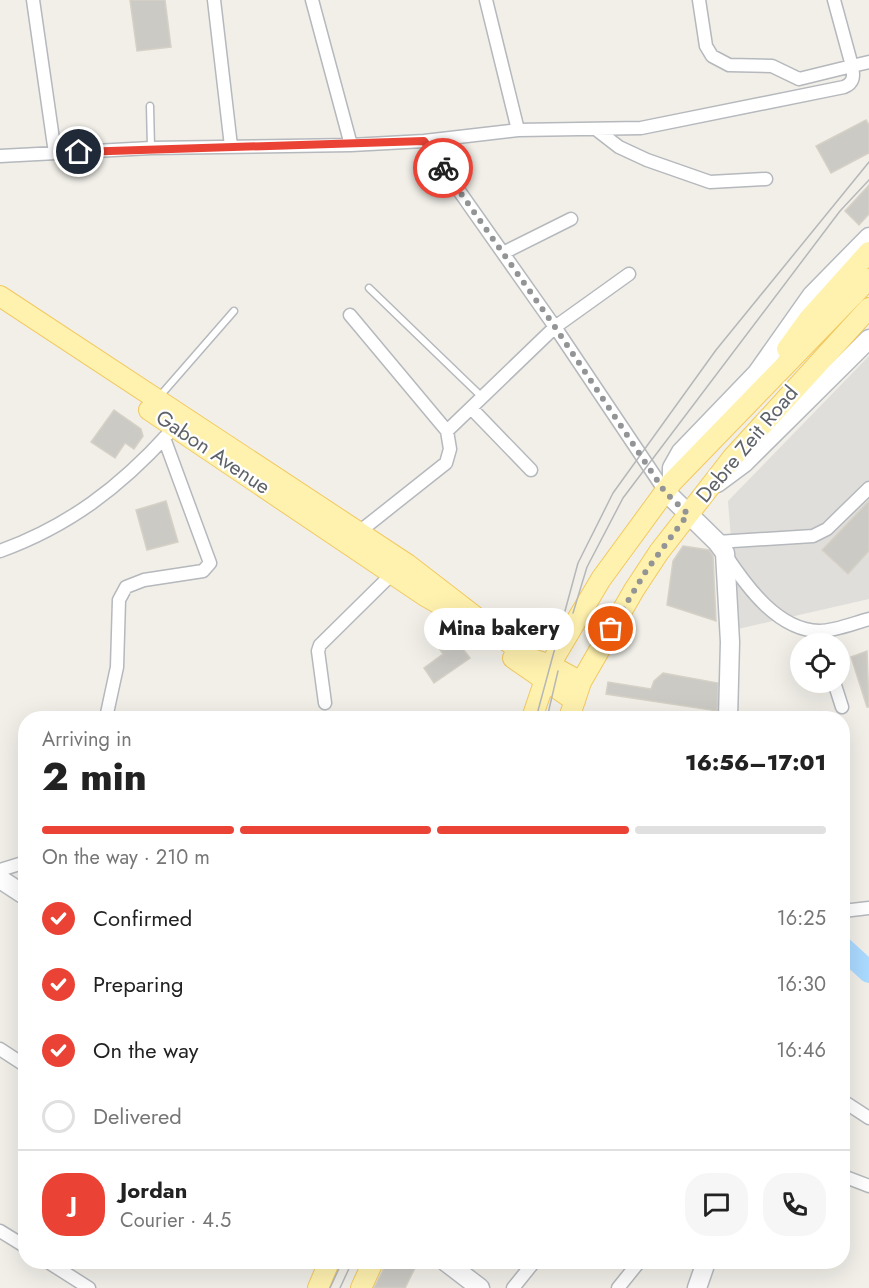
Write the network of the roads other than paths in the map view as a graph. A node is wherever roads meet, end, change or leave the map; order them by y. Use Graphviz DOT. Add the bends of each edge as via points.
graph roads {
  1 [pos="33,0"];
  2 [pos="214,0"];
  3 [pos="312,0"];
  4 [pos="486,0"];
  5 [pos="699,0"];
  6 [pos="834,0"];
  7 [pos="869,62"];
  8 [pos="852,66"];
  9 [pos="150,106"];
  10 [pos="518,130"];
  11 [pos="597,130"];
  12 [pos="424,141"];
  13 [pos="231,146"];
  14 [pos="351,146"];
  15 [pos="151,148"];
  16 [pos="55,153"];
  17 [pos="0,156"];
  18 [pos="766,179"];
  19 [pos="571,219"];
  20 [pos="869,237"];
  21 [pos="869,252"];
  22 [pos="503,253"];
  23 [pos="629,274"];
  24 [pos="869,279"];
  25 [pos="369,288"];
  26 [pos="0,296"];
  27 [pos="869,308"];
  28 [pos="0,309"];
  29 [pos="234,311"];
  30 [pos="350,315"];
  31 [pos="869,326"];
  32 [pos="555,327"];
  33 [pos="869,339"];
  34 [pos="780,372"];
  35 [pos="789,394"];
  36 [pos="483,398"];
  37 [pos="157,399"];
  38 [pos="472,409"];
  39 [pos="174,427"];
  40 [pos="447,430"];
  41 [pos="531,470"];
  42 [pos="669,487"];
  43 [pos="869,488"];
  44 [pos="704,493"];
  45 [pos="688,514"];
  46 [pos="359,532"];
  47 [pos="721,548"];
  48 [pos="0,551"];
  49 [pos="395,566"];
  50 [pos="869,619"];
  51 [pos="819,631"];
  52 [pos="547,673"];
  53 [pos="838,693"];
  54 [pos="575,700"];
  55 [pos="326,703"];
  56 [pos="842,707"];
  57 [pos="107,711"];
  58 [pos="534,711"];
  59 [pos="728,711"];
  60 [pos="18,864"];
  61 [pos="0,870"];
  62 [pos="0,879"];
  63 [pos="18,891"];
  64 [pos="869,908"];
  65 [pos="850,909"];
  66 [pos="0,1048"];
  67 [pos="18,1060"];
  68 [pos="850,1106"];
  69 [pos="869,1118"];
  70 [pos="850,1179"];
  71 [pos="869,1186"];
  72 [pos="0,1231"];
  73 [pos="18,1242"];
  74 [pos="59,1269"];
  75 [pos="326,1269"];
  76 [pos="370,1269"];
  77 [pos="455,1269"];
  78 [pos="528,1269"];
  79 [pos="633,1269"];
  80 [pos="704,1269"];
  81 [pos="89,1288"];
  82 [pos="318,1288"];
  83 [pos="361,1288"];
  84 [pos="480,1288"];
  85 [pos="513,1288"];
  86 [pos="618,1288"];
  87 [pos="697,1288"];
  1 -- 16 [label="street"];
  2 -- 13 [label="street"];
  3 -- 14 [label="street"];
  4 -- 10 [label="street"];
  5 -- 8 [label="street" via="706,46 718,61 772,66 799,79"];
  6 -- 8 [label="street"];
  7 -- 8 [label="street"];
  8 -- 11 [label="street" via="854,76 850,84 837,89 641,128"];
  9 -- 15 [label="lane"];
  10 -- 11 [label="street"];
  10 -- 12 [label="street"];
  11 -- 18 [label="street" via="619,147 647,160 710,182"];
  12 -- 14 [label="street"];
  12 -- 22 [label="street"];
  13 -- 14 [label="street"];
  13 -- 15 [label="street"];
  15 -- 16 [label="street"];
  16 -- 17 [label="street"];
  19 -- 22 [label="street"];
  20 -- 42 [label="main road" via="812,295 757,373 681,452 672,468"];
  21 -- 34 [label="main road" via="808,320 785,353"];
  22 -- 32 [label="street"];
  23 -- 32 [label="street"];
  24 -- 34 [label="main road"];
  25 -- 36 [label="lane"];
  26 -- 37 [label="main road, Gabon Avenue"];
  27 -- 35 [label="main road, Debre Zeit Road"];
  28 -- 39 [label="main road, Gabon Avenue"];
  29 -- 37 [label="lane"];
  30 -- 40 [label="street"];
  31 -- 35 [label="main road"];
  32 -- 36 [label="street"];
  32 -- 42 [label="street"];
  33 -- 44 [label="main road" via="744,463"];
  34 -- 42 [label="main road"];
  35 -- 44 [label="main road, Debre Zeit Road"];
  36 -- 38 [label="street"];
  37 -- 39 [label="main road, Gabon Avenue"];
  38 -- 40 [label="street"];
  38 -- 41 [label="street"];
  39 -- 46 [label="main road, Gabon Avenue"];
  39 -- 48 [label="street" via="90,507 32,539"];
  39 -- 49 [label="main road, Gabon Avenue"];
  39 -- 57 [label="street" via="210,563 203,572 144,580 126,587 119,600 117,668"];
  40 -- 46 [label="street" via="450,449 446,463"];
  42 -- 45 [label="main road"];
  42 -- 52 [label="main road" via="601,579"];
  43 -- 47 [label="street" via="827,529 813,536"];
  44 -- 45 [label="main road, Debre Zeit Road"];
  45 -- 47 [label="main road"];
  45 -- 54 [label="main road, Debre Zeit Road" via="634,590"];
  46 -- 49 [label="main road, Gabon Avenue"];
  47 -- 51 [label="street" via="761,601 781,617"];
  47 -- 59 [label="main road" via="730,642"];
  49 -- 52 [label="main road"];
  49 -- 52 [label="main road, Gabon Avenue" via="425,596"];
  49 -- 55 [label="street" via="320,645"];
  50 -- 51 [label="street"];
  52 -- 54 [label="main road"];
  52 -- 58 [label="main road"];
  53 -- 56 [label="street"];
  60 -- 61 [label="street"];
  62 -- 63 [label="main road"];
  64 -- 65 [label="street"];
  66 -- 67 [label="street"];
  68 -- 69 [label="street"];
  70 -- 71 [label="street"];
  72 -- 73 [label="street"];
  74 -- 81 [label="street"];
  75 -- 82 [label="main road"];
  76 -- 83 [label="main road"];
  77 -- 84 [label="main road"];
  78 -- 85 [label="street"];
  79 -- 86 [label="street"];
  80 -- 87 [label="main road"];
}
